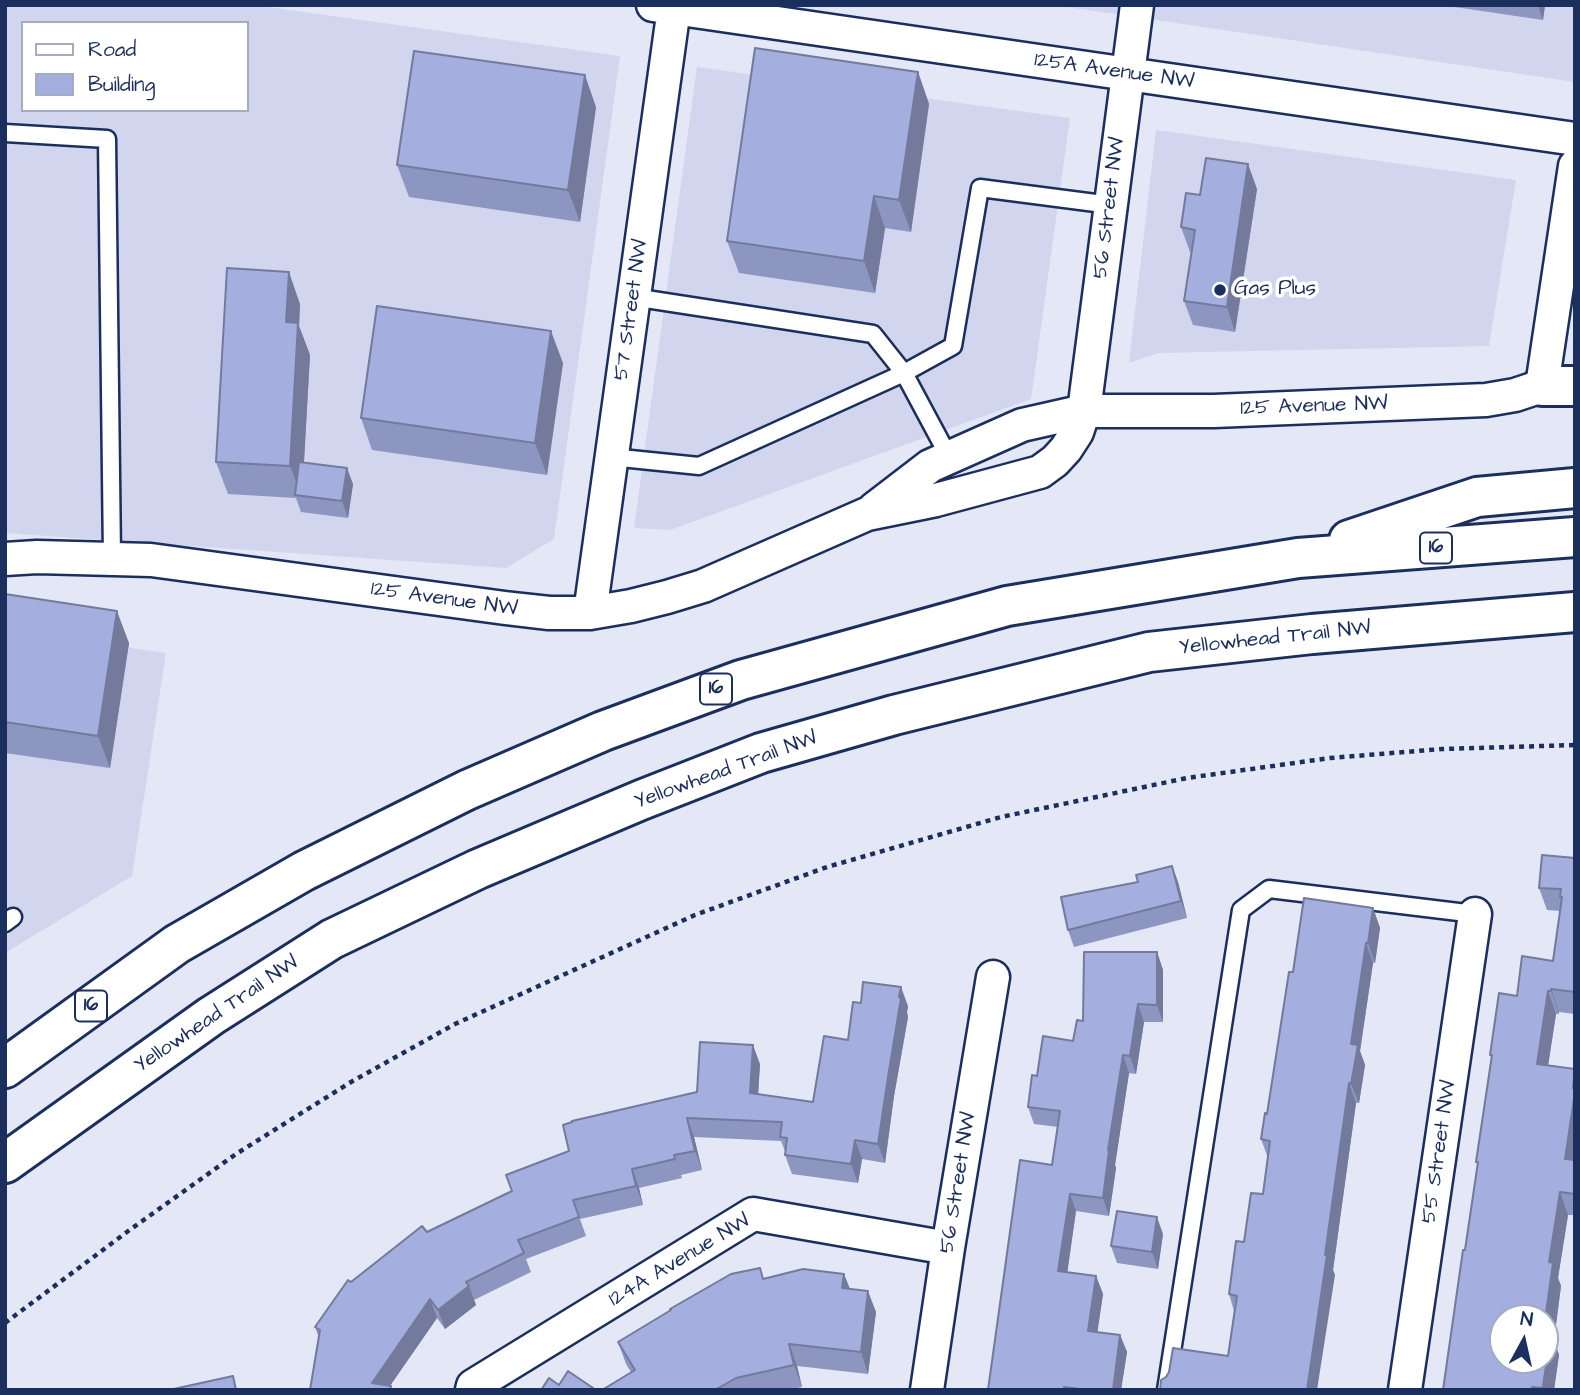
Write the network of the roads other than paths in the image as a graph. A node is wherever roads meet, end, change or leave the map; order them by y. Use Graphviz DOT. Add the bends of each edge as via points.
graph roads {
  1 [pos="1138,5"];
  2 [pos="663,7"];
  3 [pos="1128,74"];
  4 [pos="5,132"];
  5 [pos="1575,139"];
  6 [pos="1575,166"];
  7 [pos="1111,205"];
  8 [pos="634,297"];
  9 [pos="904,373"];
  10 [pos="1559,386"];
  11 [pos="1084,411"];
  12 [pos="611,457"];
  13 [pos="949,457"];
  14 [pos="1575,488"];
  15 [pos="867,514"];
  16 [pos="1575,537"];
  17 [pos="112,558"];
  18 [pos="1297,558"];
  19 [pos="5,559"];
  20 [pos="1575,612"];
  21 [pos="590,613"];
  22 [pos="1475,914"];
  23 [pos="993,977"];
  24 [pos="5,1068"];
  25 [pos="5,1163"];
  26 [pos="948,1248"];
  27 [pos="473,1388"];
  28 [pos="927,1390"];
  29 [pos="1166,1390"];
  30 [pos="1405,1390"];
  1 -- 3 [label="street, 56 Street NW"];
  2 -- 3 [label="street, 125A Avenue NW"];
  2 -- 8 [label="street, 57 Street NW"];
  3 -- 5 [label="street, 125A Avenue NW"];
  3 -- 7 [label="street, 56 Street NW"];
  4 -- 17 [label="lane" via="107,139"];
  6 -- 10 [label="street"];
  7 -- 9 [label="lane" via="980,188 953,346"];
  7 -- 11 [label="street, 56 Street NW"];
  8 -- 9 [label="lane" via="873,334"];
  8 -- 12 [label="street, 57 Street NW"];
  9 -- 12 [label="lane" via="699,466"];
  9 -- 13 [label="lane"];
  10 -- 11 [label="street, 125 Avenue NW" via="1486,400 1213,411"];
  11 -- 13 [label="street, 125 Avenue NW" via="1022,425"];
  11 -- 15 [label="street, 125 Avenue NW" via="1066,449 1040,472"];
  12 -- 21 [label="street, 57 Street NW"];
  13 -- 15 [label="street, 125 Avenue NW"];
  14 -- 18 [label="highway" via="1477,498"];
  15 -- 21 [label="street, 125 Avenue NW" via="703,586"];
  16 -- 18 [label="highway, 16"];
  17 -- 19 [label="street, 125 Avenue NW"];
  17 -- 21 [label="street, 125 Avenue NW" via="527,611"];
  18 -- 24 [label="highway, 16" via="1007,606 741,680 603,731 467,790 304,871 177,944"];
  20 -- 25 [label="highway, Yellowhead Trail NW" via="1149,652 761,753 478,869 332,939 211,1016"];
  22 -- 29 [label="lane" via="1269,888 1241,909"];
  22 -- 30 [label="street, 55 Street NW"];
  23 -- 26 [label="street, 56 Street NW"];
  26 -- 27 [label="street, 124A Avenue NW" via="753,1214"];
  26 -- 28 [label="street, 56 Street NW"];
}
